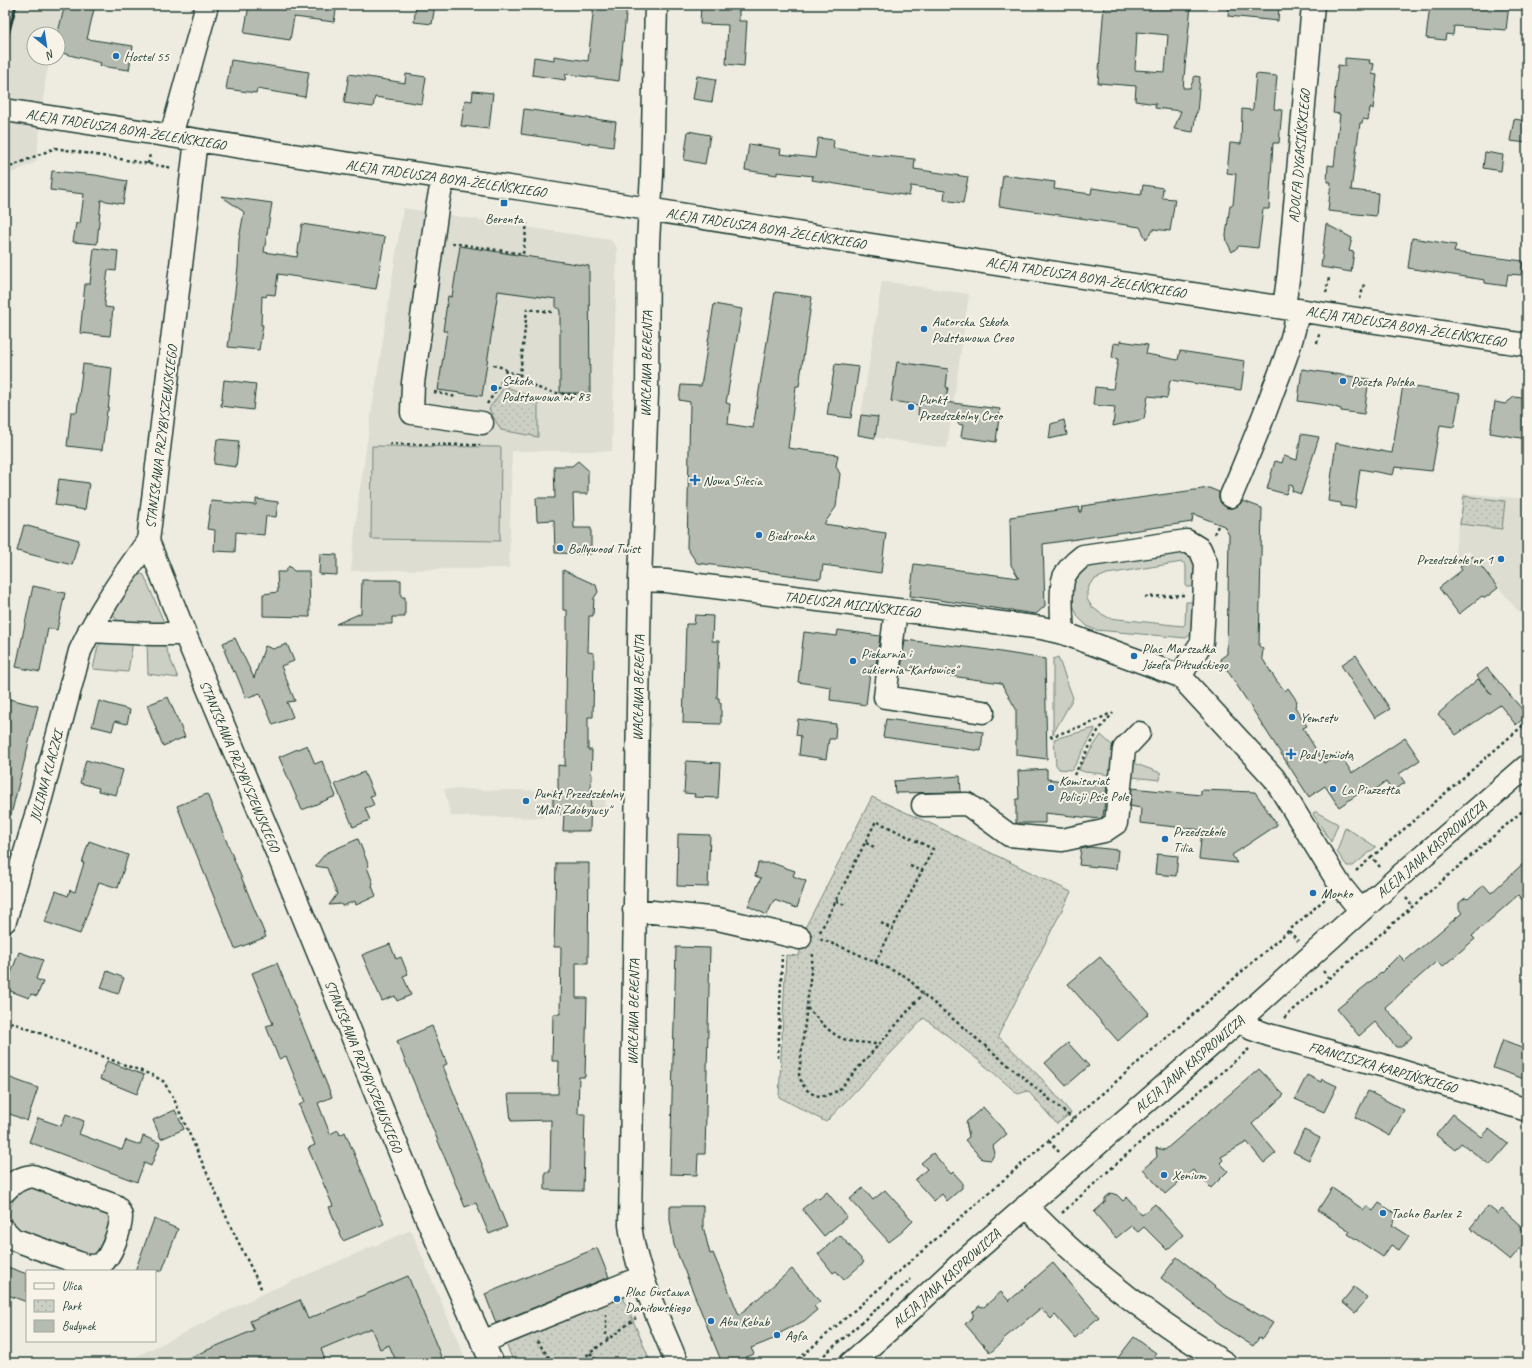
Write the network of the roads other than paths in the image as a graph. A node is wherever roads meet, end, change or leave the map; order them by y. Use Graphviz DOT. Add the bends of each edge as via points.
graph roads {
  1 [pos="207,5"];
  2 [pos="656,5"];
  3 [pos="1313,5"];
  4 [pos="5,110"];
  5 [pos="171,136"];
  6 [pos="196,140"];
  7 [pos="443,178"];
  8 [pos="650,210"];
  9 [pos="1291,308"];
  10 [pos="1527,345"];
  11 [pos="482,423"];
  12 [pos="1231,496"];
  13 [pos="148,541"];
  14 [pos="640,580"];
  15 [pos="896,610"];
  16 [pos="89,631"];
  17 [pos="1063,633"];
  18 [pos="185,634"];
  19 [pos="1180,676"];
  20 [pos="983,712"];
  21 [pos="1139,733"];
  22 [pos="1527,766"];
  23 [pos="923,805"];
  24 [pos="634,910"];
  25 [pos="1360,911"];
  26 [pos="5,921"];
  27 [pos="799,941"];
  28 [pos="1242,1018"];
  29 [pos="1527,1110"];
  30 [pos="5,1190"];
  31 [pos="1026,1206"];
  32 [pos="5,1231"];
  33 [pos="642,1277"];
  34 [pos="482,1342"];
  35 [pos="492,1363"];
  36 [pos="677,1363"];
  37 [pos="851,1363"];
  38 [pos="1225,1363"];
  1 -- 5 [label="street"];
  2 -- 8 [label="street, WACŁAWA BERENTA"];
  3 -- 9 [label="street, ADOLFA DYGASIŃSKIEGO" via="1289,272"];
  4 -- 5 [label="street, ALEJA TADEUSZA BOYA-ŻELEŃSKIEGO"];
  5 -- 6 [label="street, ALEJA TADEUSZA BOYA-ŻELEŃSKIEGO"];
  6 -- 7 [label="street, ALEJA TADEUSZA BOYA-ŻELEŃSKIEGO"];
  6 -- 13 [label="street, STANISŁAWA PRZYBYSZEWSKIEGO"];
  7 -- 8 [label="street, ALEJA TADEUSZA BOYA-ŻELEŃSKIEGO"];
  7 -- 11 [label="street" via="413,383 412,414"];
  8 -- 9 [label="street, ALEJA TADEUSZA BOYA-ŻELEŃSKIEGO"];
  8 -- 14 [label="street, WACŁAWA BERENTA"];
  9 -- 10 [label="street, ALEJA TADEUSZA BOYA-ŻELEŃSKIEGO"];
  9 -- 12 [label="street, ADOLFA DYGASIŃSKIEGO" via="1292,339"];
  13 -- 16 [label="street, JULIANA KLACZKI"];
  13 -- 18 [label="street, STANISŁAWA PRZYBYSZEWSKIEGO"];
  14 -- 15 [label="street, TADEUSZA MICIŃSKIEGO" via="666,581"];
  14 -- 24 [label="street, WACŁAWA BERENTA"];
  15 -- 17 [label="street, TADEUSZA MICIŃSKIEGO" via="1042,628"];
  15 -- 20 [label="street" via="885,697"];
  16 -- 18 [label="street"];
  16 -- 26 [label="street, JULIANA KLACZKI" via="73,672 41,798"];
  17 -- 19 [label="street"];
  17 -- 19 [label="street" via="1061,612 1064,578 1073,564 1083,556 1187,541 1200,549 1206,563 1202,642"];
  18 -- 34 [label="street, STANISŁAWA PRZYBYSZEWSKIEGO" via="427,1219"];
  19 -- 25 [label="street" via="1274,778 1340,885"];
  21 -- 23 [label="street" via="1124,750 1116,823 1104,831 1062,840 1010,835 967,804"];
  22 -- 25 [label="street, ALEJA JANA KASPROWICZA"];
  24 -- 27 [label="street" via="718,919"];
  24 -- 33 [label="street, WACŁAWA BERENTA" via="630,1225 632,1246"];
  25 -- 28 [label="street, ALEJA JANA KASPROWICZA"];
  28 -- 29 [label="street, FRANCISZKA KARPIŃSKIEGO" via="1252,1029 1269,1035 1388,1067"];
  28 -- 31 [label="street, ALEJA JANA KASPROWICZA"];
  30 -- 32 [label="street" via="13,1182 33,1176 116,1206 121,1215 121,1225 110,1254 103,1263 95,1266 87,1266 13,1239"];
  31 -- 37 [label="street, ALEJA JANA KASPROWICZA"];
  31 -- 38 [label="street" via="1047,1228 1119,1291"];
  33 -- 34 [label="street"];
  33 -- 36 [label="street, WACŁAWA BERENTA"];
  34 -- 35 [label="street, STANISŁAWA PRZYBYSZEWSKIEGO"];
}
